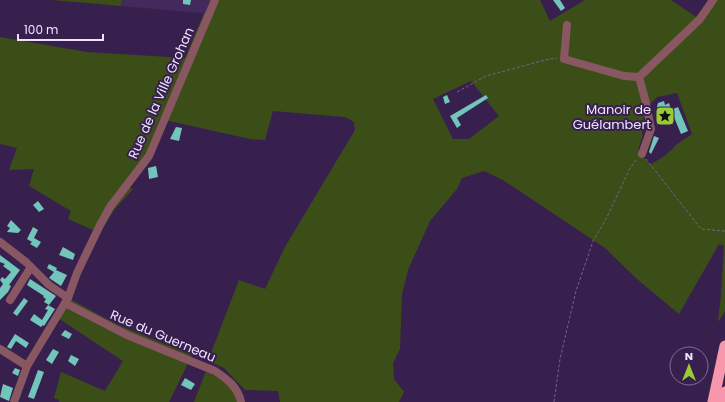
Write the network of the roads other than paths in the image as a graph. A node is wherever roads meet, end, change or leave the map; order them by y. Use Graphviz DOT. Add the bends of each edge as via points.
graph roads {
  1 [pos="215,0"];
  2 [pos="713,0"];
  3 [pos="567,25"];
  4 [pos="639,77"];
  5 [pos="642,154"];
  6 [pos="0,242"];
  7 [pos="31,267"];
  8 [pos="10,300"];
  9 [pos="66,301"];
  10 [pos="725,346"];
  11 [pos="0,348"];
  12 [pos="27,366"];
  13 [pos="725,392"];
  14 [pos="14,402"];
  15 [pos="241,402"];
  16 [pos="713,402"];
  17 [pos="723,402"];
  1 -- 9 [label="street, Rue de la Ville Grohan" via="149,156 100,225"];
  2 -- 4 [label="street" via="700,19"];
  3 -- 4 [label="street" via="564,59 624,76"];
  4 -- 5 [label="street" via="651,129"];
  6 -- 7 [label="street, Rue du Guerneau"];
  7 -- 8 [label="street"];
  7 -- 9 [label="street, Rue du Guerneau"];
  9 -- 12 [label="street, Rue de la Ville Grohan"];
  9 -- 15 [label="street, Rue du Guerneau" via="127,334 215,371 238,391"];
  10 -- 16 [label="highway"];
  11 -- 12 [label="street"];
  12 -- 14 [label="street, Rue de la Ville Grohan"];
  13 -- 17 [label="highway"];
}
